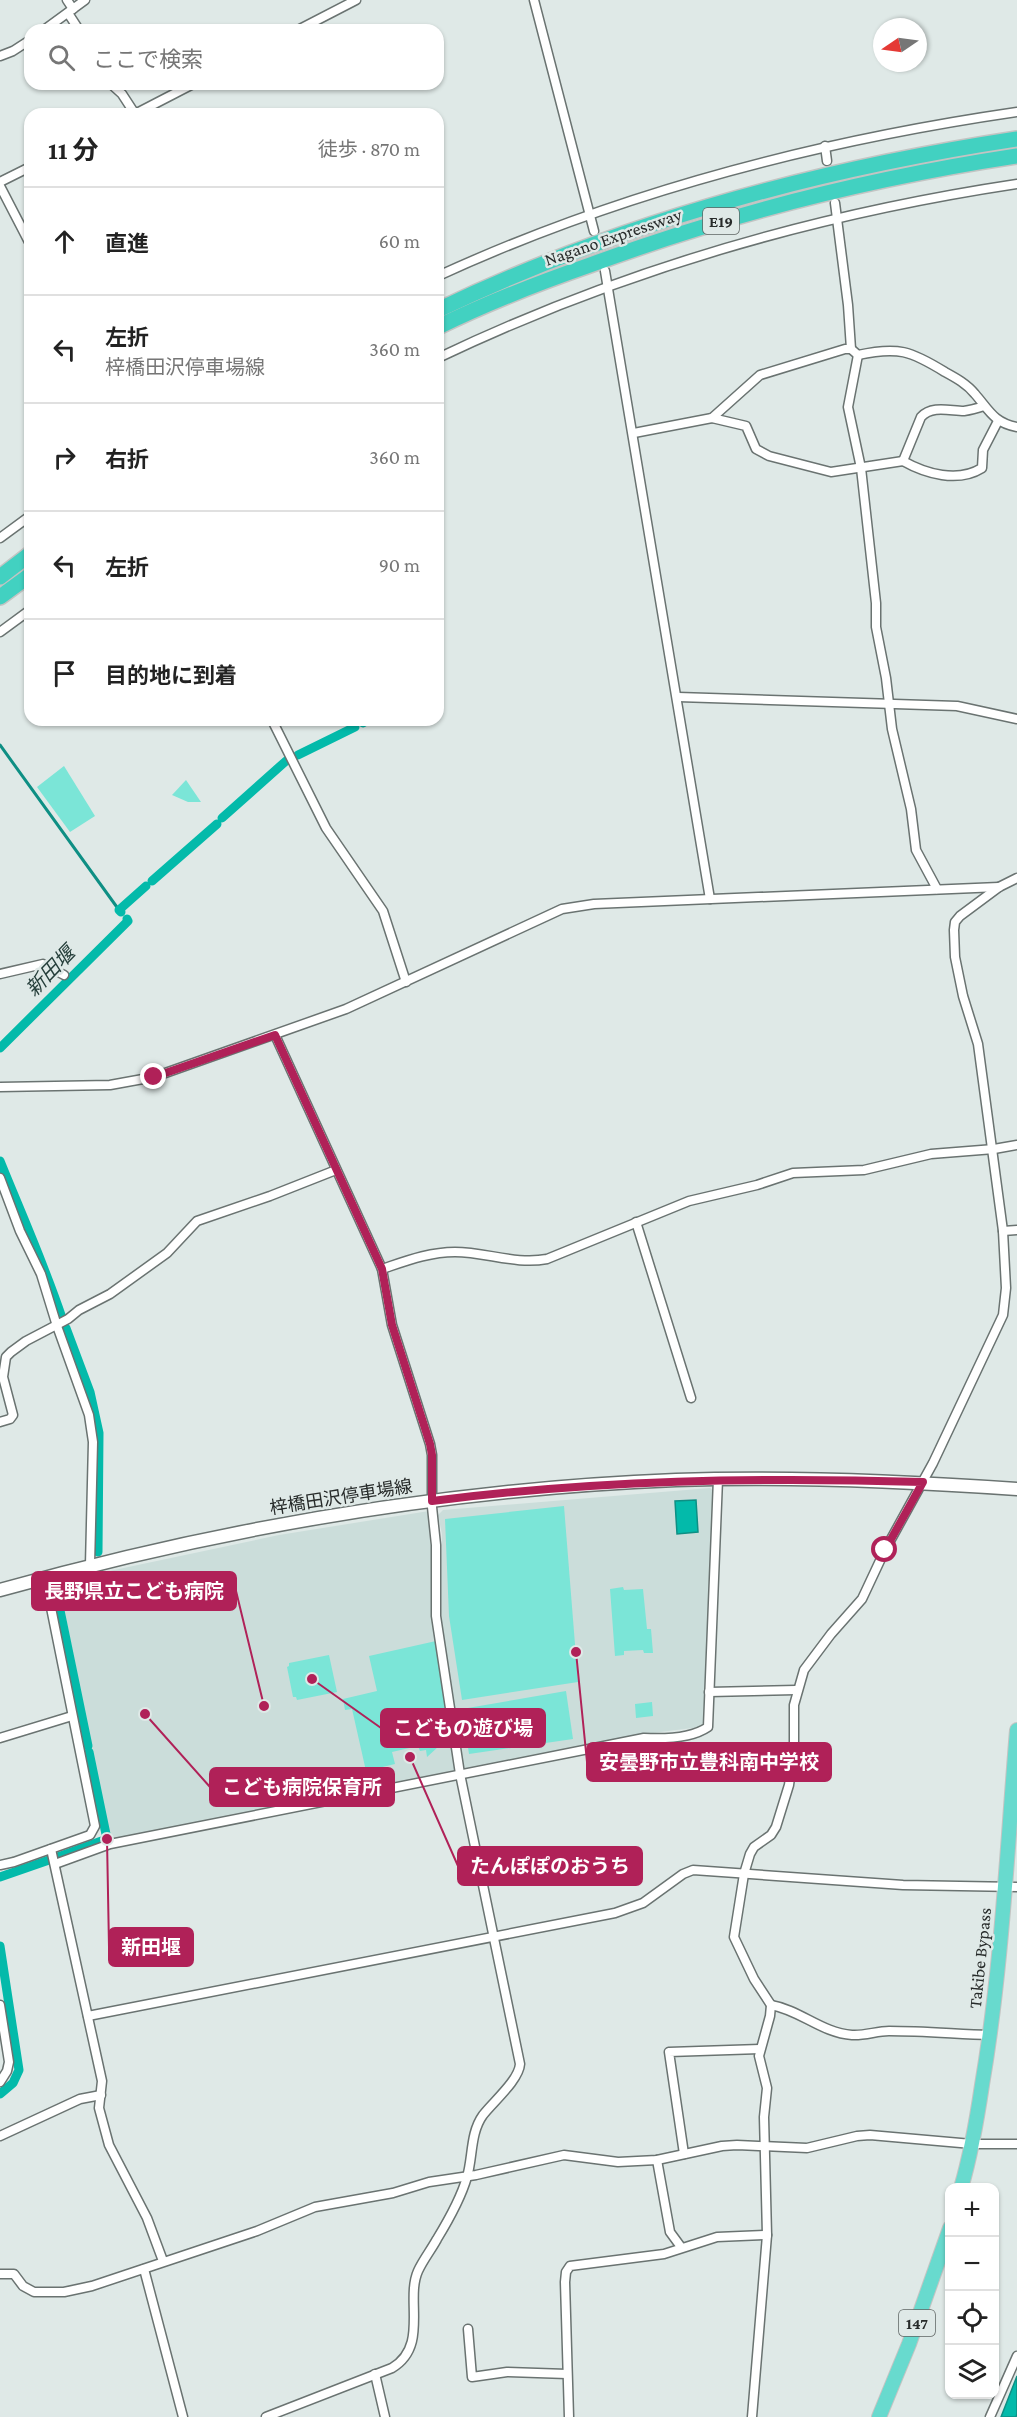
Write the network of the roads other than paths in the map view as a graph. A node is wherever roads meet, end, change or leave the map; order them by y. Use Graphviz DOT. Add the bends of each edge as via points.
graph roads {
  1 [pos="67,0"];
  2 [pos="85,0"];
  3 [pos="356,0"];
  4 [pos="534,0"];
  5 [pos="344,3"];
  6 [pos="71,11"];
  7 [pos="53,24"];
  8 [pos="76,24"];
  9 [pos="308,24"];
  10 [pos="24,44"];
  11 [pos="0,56"];
  12 [pos="118,90"];
  13 [pos="181,90"];
  14 [pos="131,108"];
  15 [pos="147,108"];
  16 [pos="1017,112"];
  17 [pos="1017,139"];
  18 [pos="825,146"];
  19 [pos="1017,156"];
  20 [pos="827,161"];
  21 [pos="24,170"];
  22 [pos="0,184"];
  23 [pos="1017,184"];
  24 [pos="835,202"];
  25 [pos="590,215"];
  26 [pos="838,218"];
  27 [pos="594,231"];
  28 [pos="24,232"];
  29 [pos="605,271"];
  30 [pos="444,274"];
  31 [pos="609,286"];
  32 [pos="444,307"];
  33 [pos="444,324"];
  34 [pos="854,352"];
  35 [pos="444,355"];
  36 [pos="984,406"];
  37 [pos="712,418"];
  38 [pos="998,421"];
  39 [pos="1017,427"];
  40 [pos="634,433"];
  41 [pos="903,461"];
  42 [pos="861,468"];
  43 [pos="24,520"];
  44 [pos="0,538"];
  45 [pos="24,559"];
  46 [pos="0,577"];
  47 [pos="24,579"];
  48 [pos="0,597"];
  49 [pos="24,614"];
  50 [pos="0,632"];
  51 [pos="678,697"];
  52 [pos="888,706"];
  53 [pos="1017,719"];
  54 [pos="275,726"];
  55 [pos="1017,878"];
  56 [pos="999,887"];
  57 [pos="937,889"];
  58 [pos="710,898"];
  59 [pos="0,974"];
  60 [pos="64,975"];
  61 [pos="406,982"];
  62 [pos="275,1035"];
  63 [pos="0,1087"];
  64 [pos="1017,1145"];
  65 [pos="994,1149"];
  66 [pos="336,1170"];
  67 [pos="0,1178"];
  68 [pos="636,1222"];
  69 [pos="1017,1230"];
  70 [pos="1003,1232"];
  71 [pos="382,1269"];
  72 [pos="57,1326"];
  73 [pos="3,1354"];
  74 [pos="691,1398"];
  75 [pos="0,1422"];
  76 [pos="718,1479"];
  77 [pos="923,1482"];
  78 [pos="1017,1489"];
  79 [pos="432,1501"];
  80 [pos="90,1565"];
  81 [pos="45,1578"];
  82 [pos="0,1590"];
  83 [pos="796,1690"];
  84 [pos="709,1692"];
  85 [pos="72,1716"];
  86 [pos="1017,1730"];
  87 [pos="0,1738"];
  88 [pos="460,1774"];
  89 [pos="51,1849"];
  90 [pos="55,1864"];
  91 [pos="0,1865"];
  92 [pos="744,1874"];
  93 [pos="1011,1887"];
  94 [pos="494,1937"];
  95 [pos="0,2005"];
  96 [pos="771,2005"];
  97 [pos="88,2016"];
  98 [pos="990,2035"];
  99 [pos="760,2049"];
  100 [pos="0,2082"];
  101 [pos="101,2095"];
  102 [pos="0,2136"];
  103 [pos="972,2144"];
  104 [pos="1017,2145"];
  105 [pos="765,2146"];
  106 [pos="684,2154"];
  107 [pos="657,2160"];
  108 [pos="467,2176"];
  109 [pos="963,2183"];
  110 [pos="767,2235"];
  111 [pos="947,2237"];
  112 [pos="681,2247"];
  113 [pos="163,2261"];
  114 [pos="144,2269"];
  115 [pos="0,2274"];
  116 [pos="468,2329"];
  117 [pos="1017,2356"];
  118 [pos="375,2374"];
  119 [pos="567,2374"];
  120 [pos="183,2417"];
  121 [pos="266,2417"];
  122 [pos="385,2417"];
  123 [pos="569,2417"];
  124 [pos="752,2417"];
  125 [pos="879,2417"];
  126 [pos="990,2417"];
  1 -- 6 [label="street"];
  2 -- 6 [label="street"];
  3 -- 5 [label="street"];
  4 -- 25 [label="street"];
  5 -- 9 [label="street"];
  6 -- 7 [label="street"];
  6 -- 8 [label="street"];
  10 -- 11 [label="street"];
  12 -- 14 [label="street"];
  13 -- 15 [label="street"];
  16 -- 18 [label="street"];
  17 -- 32 [label="highway, Nagano Expressway / E19" via="903,159 741,198 561,258"];
  18 -- 20 [label="street"];
  18 -- 25 [label="street" via="705,178"];
  19 -- 33 [label="highway, Nagano Expressway / E19" via="907,174 733,217 565,273"];
  21 -- 22 [label="street"];
  22 -- 28 [label="street"];
  23 -- 26 [label="street"];
  24 -- 26 [label="street"];
  25 -- 27 [label="street"];
  25 -- 30 [label="street"];
  26 -- 31 [label="street" via="743,243"];
  26 -- 34 [label="street"];
  29 -- 31 [label="street"];
  31 -- 35 [label="street"];
  31 -- 40 [label="street"];
  34 -- 36 [label="street" via="894,350 919,356 961,381"];
  34 -- 37 [label="street" via="760,375"];
  34 -- 42 [label="street" via="848,407"];
  36 -- 38 [label="street"];
  36 -- 41 [label="street" via="925,413"];
  37 -- 40 [label="street"];
  37 -- 42 [label="street" via="746,426 756,449 769,456 831,472"];
  38 -- 39 [label="street"];
  38 -- 41 [label="street" via="983,450 982,468 975,472 949,476"];
  40 -- 51 [label="street"];
  41 -- 42 [label="street"];
  42 -- 52 [label="street" via="876,627"];
  43 -- 44 [label="street"];
  45 -- 46 [label="highway"];
  47 -- 48 [label="highway"];
  49 -- 50 [label="street"];
  51 -- 52 [label="street"];
  51 -- 58 [label="street"];
  52 -- 53 [label="street" via="957,706"];
  52 -- 57 [label="street" via="916,850"];
  54 -- 61 [label="street" via="327,828 382,911"];
  55 -- 56 [label="street"];
  56 -- 57 [label="street"];
  56 -- 65 [label="street" via="960,916 954,930 955,957 978,1044"];
  57 -- 58 [label="street"];
  58 -- 61 [label="street" via="562,909"];
  59 -- 60 [label="street" via="43,964"];
  61 -- 62 [label="street"];
  62 -- 63 [label="street" via="131,1082"];
  62 -- 66 [label="street"];
  64 -- 65 [label="street"];
  65 -- 68 [label="street" via="932,1154 864,1170 793,1173 688,1201"];
  65 -- 70 [label="street"];
  66 -- 71 [label="street"];
  66 -- 72 [label="street" via="197,1221 167,1253"];
  67 -- 72 [label="street" via="41,1274"];
  68 -- 71 [label="street" via="532,1262 455,1252 427,1254"];
  68 -- 74 [label="street"];
  69 -- 70 [label="street"];
  70 -- 77 [label="street" via="1003,1315"];
  71 -- 79 [label="street" via="392,1325 430,1444"];
  72 -- 73 [label="street"];
  72 -- 80 [label="street" via="92,1427"];
  73 -- 75 [label="street" via="3,1377 13,1414"];
  76 -- 77 [label="main road, 梓橋田沢停車場線"];
  76 -- 79 [label="main road, 梓橋田沢停車場線" via="563,1487"];
  76 -- 84 [label="street"];
  77 -- 78 [label="main road, 梓橋田沢停車場線"];
  77 -- 83 [label="street" via="862,1599 814,1654"];
  79 -- 80 [label="main road, 梓橋田沢停車場線" via="272,1526"];
  79 -- 88 [label="street" via="436,1617"];
  80 -- 81 [label="main road, 梓橋田沢停車場線"];
  81 -- 82 [label="main road, 梓橋田沢停車場線"];
  81 -- 85 [label="street"];
  83 -- 84 [label="street"];
  83 -- 92 [label="street" via="789,1785 777,1827 754,1847"];
  84 -- 88 [label="street" via="708,1727 701,1732 644,1738"];
  85 -- 87 [label="street"];
  85 -- 89 [label="street" via="95,1826 90,1835"];
  86 -- 93 [label="highway, Takibe Bypass"];
  88 -- 90 [label="street" via="110,1844"];
  88 -- 94 [label="street"];
  89 -- 90 [label="street"];
  89 -- 91 [label="street"];
  90 -- 97 [label="street"];
  92 -- 93 [label="street" via="903,1885"];
  92 -- 94 [label="street" via="693,1870 643,1903 615,1913"];
  92 -- 96 [label="street" via="734,1937"];
  93 -- 98 [label="highway, Takibe Bypass"];
  94 -- 97 [label="street"];
  94 -- 108 [label="street" via="520,2069 482,2118"];
  95 -- 100 [label="street" via="9,2062"];
  96 -- 98 [label="street" via="824,2029 853,2035 887,2031"];
  96 -- 99 [label="street"];
  97 -- 101 [label="street" via="102,2081"];
  98 -- 103 [label="highway, Takibe Bypass"];
  99 -- 105 [label="street" via="767,2088"];
  99 -- 106 [label="street" via="669,2052"];
  101 -- 102 [label="street" via="80,2099"];
  101 -- 113 [label="street" via="99,2108 109,2145 147,2218"];
  103 -- 104 [label="street"];
  103 -- 105 [label="street" via="870,2135 807,2148"];
  103 -- 109 [label="highway, Takibe Bypass"];
  105 -- 106 [label="street" via="737,2145"];
  105 -- 110 [label="street"];
  106 -- 107 [label="street"];
  107 -- 108 [label="street" via="618,2162 564,2155"];
  107 -- 112 [label="street" via="670,2232"];
  108 -- 113 [label="street" via="315,2207 257,2231"];
  108 -- 118 [label="street" via="418,2272 411,2344 399,2364"];
  110 -- 112 [label="street" via="717,2237"];
  110 -- 124 [label="street"];
  111 -- 125 [label="highway, 147"];
  112 -- 119 [label="street" via="643,2258 570,2266 565,2282"];
  113 -- 114 [label="street"];
  114 -- 115 [label="street" via="92,2286 46,2293 34,2292 14,2274"];
  114 -- 120 [label="street"];
  116 -- 119 [label="street" via="472,2376 507,2372"];
  117 -- 126 [label="street"];
  118 -- 121 [label="street"];
  118 -- 122 [label="street"];
  119 -- 123 [label="street"];
}
